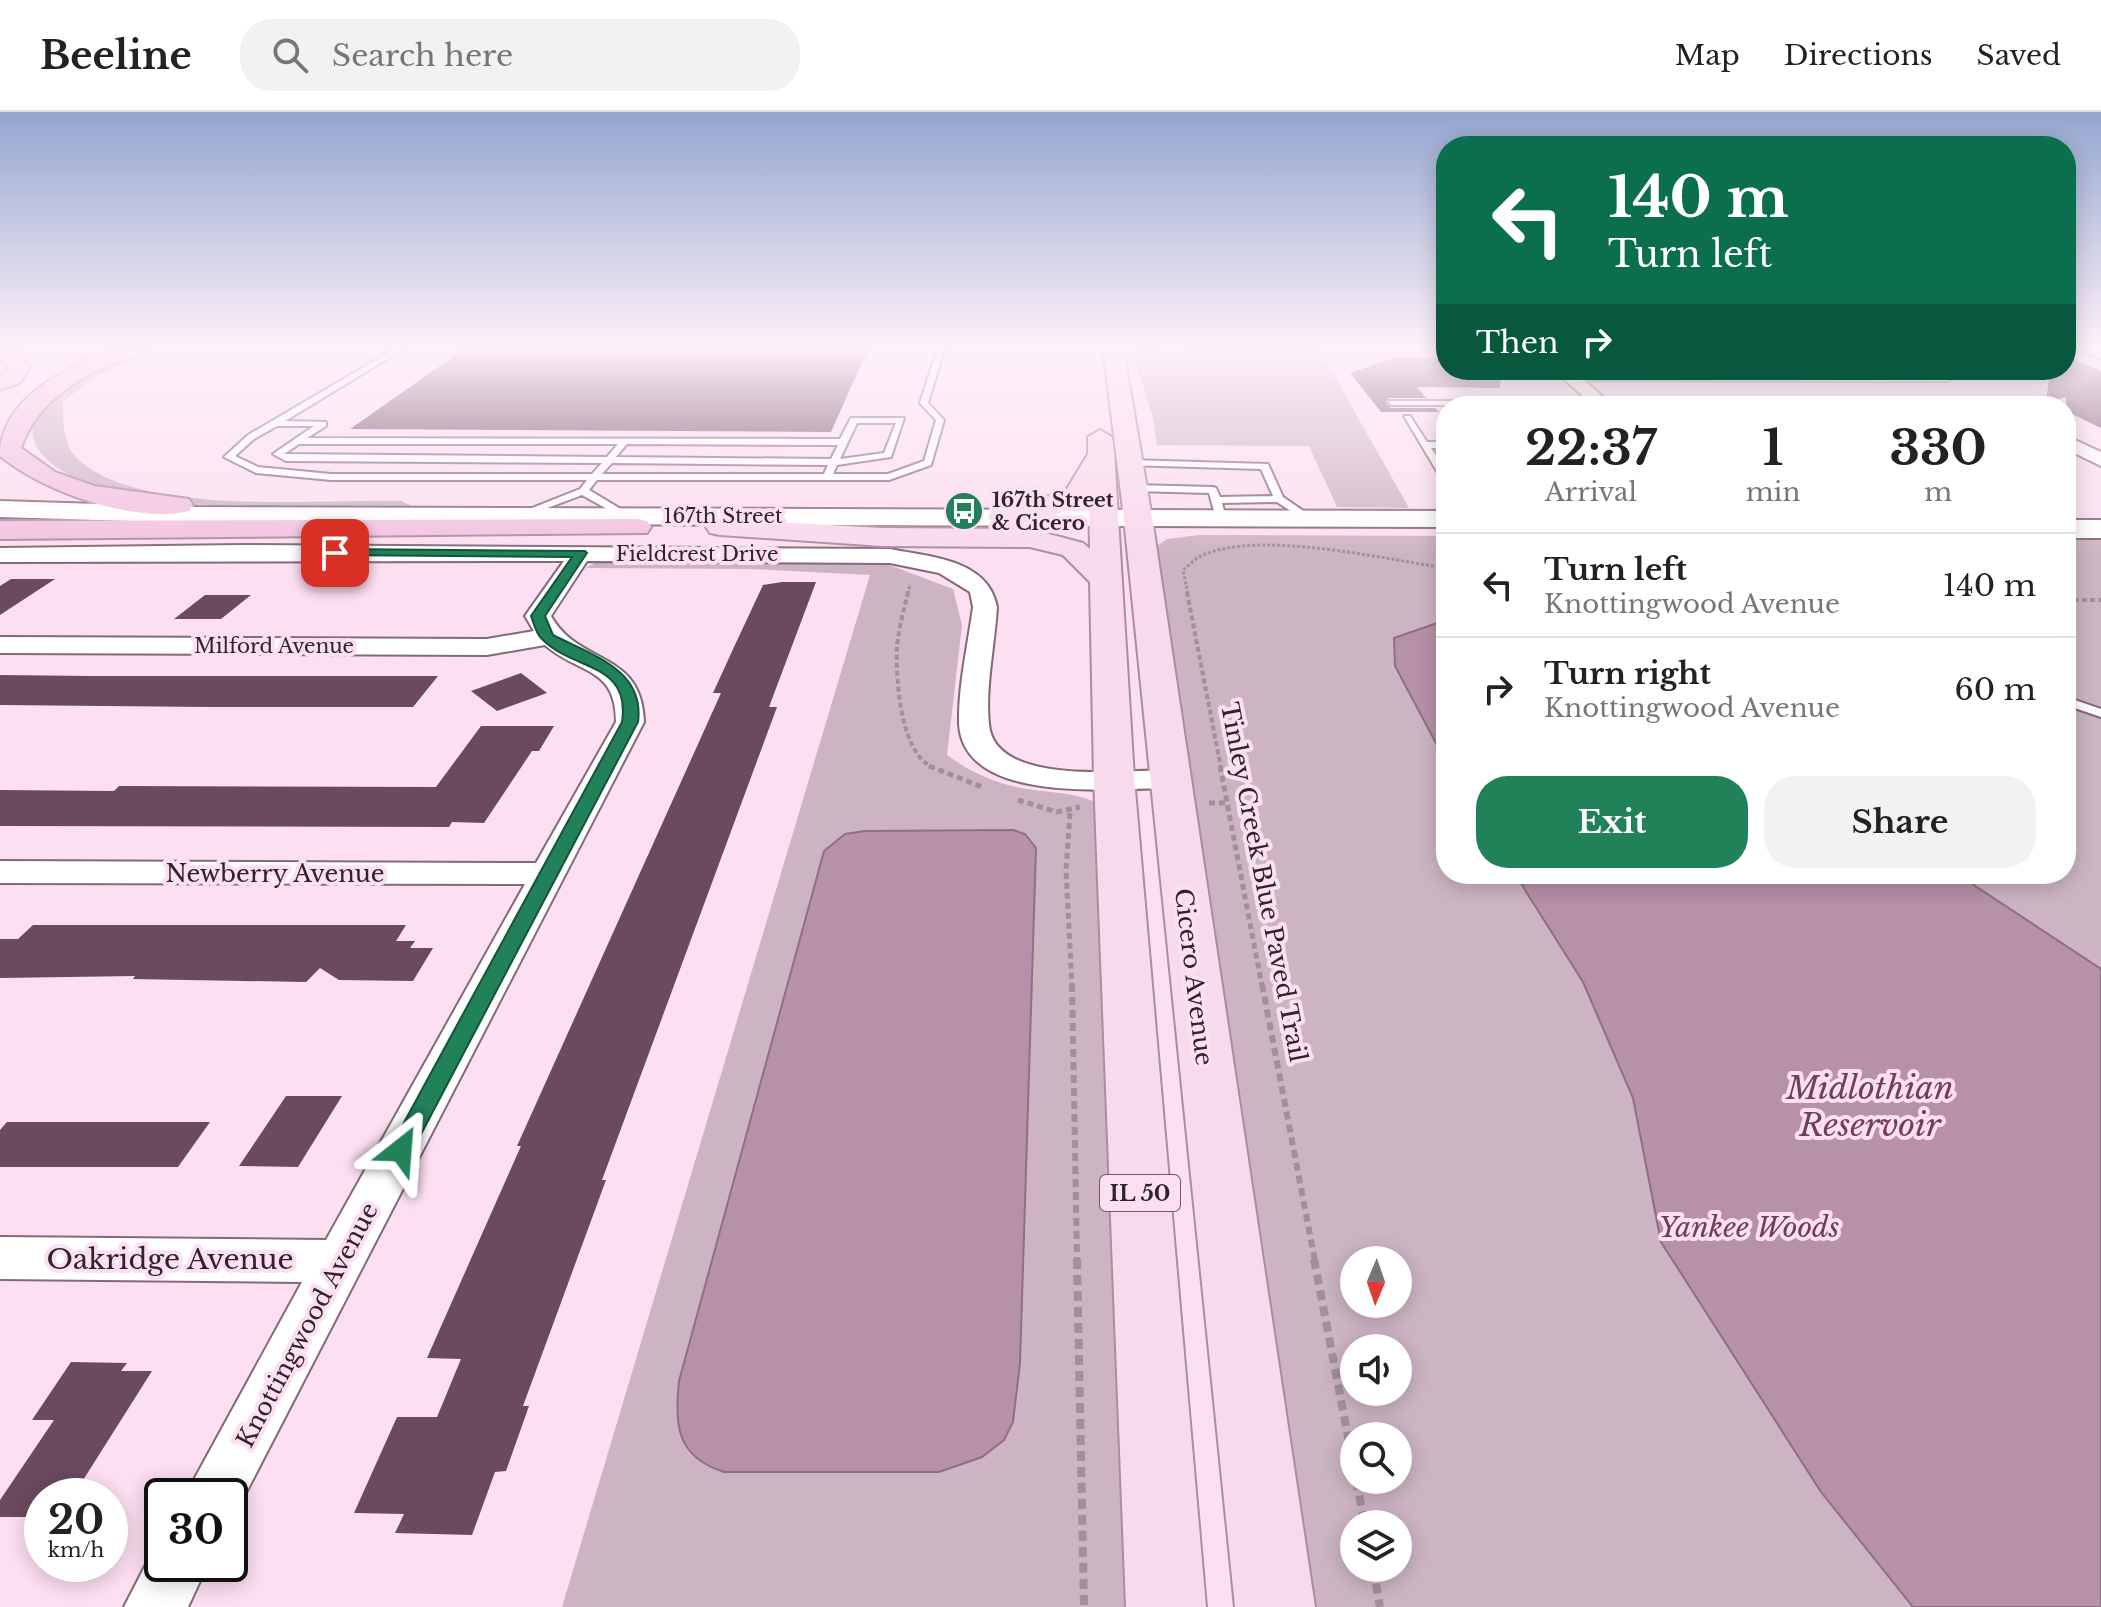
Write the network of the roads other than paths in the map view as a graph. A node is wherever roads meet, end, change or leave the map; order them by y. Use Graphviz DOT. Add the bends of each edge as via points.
graph roads {
  1 [pos="23,417"];
  2 [pos="285,417"];
  3 [pos="937,417"];
  4 [pos="1123,417"];
  5 [pos="1407,418"];
  6 [pos="1099,420"];
  7 [pos="274,423"];
  8 [pos="297,441"];
  9 [pos="625,441"];
  10 [pos="843,442"];
  11 [pos="1425,445"];
  12 [pos="1436,445"];
  13 [pos="2076,447"];
  14 [pos="1102,452"];
  15 [pos="610,460"];
  16 [pos="834,460"];
  17 [pos="2101,460"];
  18 [pos="1436,462"];
  19 [pos="1129,463"];
  20 [pos="595,477"];
  21 [pos="827,477"];
  22 [pos="1134,488"];
  23 [pos="583,491"];
  24 [pos="1279,499"];
  25 [pos="0,509"];
  26 [pos="1218,509"];
  27 [pos="381,515"];
  28 [pos="517,516"];
  29 [pos="1002,517"];
  30 [pos="1310,519"];
  31 [pos="1436,519"];
  32 [pos="0,520"];
  33 [pos="631,522"];
  34 [pos="1104,524"];
  35 [pos="1139,524"];
  36 [pos="720,527"];
  37 [pos="2076,529"];
  38 [pos="2101,529"];
  39 [pos="0,530"];
  40 [pos="1436,531"];
  41 [pos="581,553"];
  42 [pos="0,555"];
  43 [pos="1104,578"];
  44 [pos="547,637"];
  45 [pos="0,645"];
  46 [pos="2076,704"];
  47 [pos="2101,713"];
  48 [pos="1109,794"];
  49 [pos="0,872"];
  50 [pos="550,874"];
  51 [pos="0,1258"];
  52 [pos="341,1261"];
  53 [pos="224,1478"];
  54 [pos="168,1582"];
  55 [pos="155,1607"];
  56 [pos="1166,1607"];
  57 [pos="1275,1607"];
  1 -- 27 [label="highway" via="8,450 46,481 95,495 151,503"];
  2 -- 7 [label="lane"];
  3 -- 21 [label="lane" via="928,463 889,477"];
  4 -- 19 [label="main road, Cicero Avenue / IL 50"];
  5 -- 11 [label="lane"];
  6 -- 14 [label="main road, Cicero Avenue / IL 50"];
  7 -- 8 [label="lane" via="323,424"];
  7 -- 20 [label="lane" via="229,457 256,470 331,477"];
  8 -- 9 [label="lane"];
  8 -- 15 [label="lane" via="278,454"];
  9 -- 10 [label="lane"];
  9 -- 15 [label="lane"];
  10 -- 16 [label="lane"];
  10 -- 16 [label="lane" via="854,420 901,420 888,455"];
  11 -- 12 [label="lane"];
  11 -- 18 [label="lane"];
  13 -- 17 [label="street"];
  14 -- 29 [label="main road" via="1075,498"];
  14 -- 34 [label="main road, Cicero Avenue / IL 50"];
  15 -- 16 [label="lane"];
  15 -- 20 [label="lane"];
  16 -- 21 [label="lane"];
  19 -- 22 [label="main road, Cicero Avenue / IL 50"];
  19 -- 24 [label="lane" via="1265,466"];
  20 -- 21 [label="lane"];
  20 -- 23 [label="lane"];
  22 -- 26 [label="lane" via="1213,490"];
  22 -- 35 [label="main road, Cicero Avenue / IL 50"];
  23 -- 28 [label="lane"];
  23 -- 33 [label="lane"];
  24 -- 26 [label="lane"];
  24 -- 30 [label="lane"];
  25 -- 27 [label="main road, 167th Street"];
  26 -- 30 [label="main road, 167th Street"];
  26 -- 35 [label="main road, 167th Street"];
  27 -- 28 [label="main road, 167th Street"];
  28 -- 33 [label="main road, 167th Street"];
  29 -- 33 [label="main road, 167th Street"];
  29 -- 34 [label="main road, 167th Street"];
  30 -- 31 [label="main road, 167th Street"];
  32 -- 33 [label="main road, 167th Street" via="182,526"];
  33 -- 36 [label="main road, 167th Street"];
  33 -- 39 [label="highway"];
  34 -- 35 [label="main road, 167th Street"];
  34 -- 36 [label="main road, 167th Street"];
  34 -- 43 [label="main road, Cicero Avenue / IL 50"];
  35 -- 40 [label="main road, 167th Street"];
  35 -- 48 [label="main road, Cicero Avenue / IL 50"];
  36 -- 43 [label="main road" via="1045,540 1085,556"];
  37 -- 38 [label="main road"];
  41 -- 42 [label="street, Fieldcrest Drive"];
  41 -- 44 [label="street" via="538,616"];
  41 -- 48 [label="street, Fieldcrest Drive" via="890,556 946,567 973,581 985,607 974,724 978,742 990,758 1019,771"];
  43 -- 48 [label="main road, Cicero Avenue / IL 50"];
  44 -- 45 [label="street, Milford Avenue" via="487,647"];
  44 -- 50 [label="street, Knottingwood Avenue" via="613,675 633,702 630,722"];
  46 -- 47 [label="lane"];
  48 -- 56 [label="main road, Cicero Avenue / IL 50"];
  48 -- 57 [label="main road, Cicero Avenue / IL 50"];
  49 -- 50 [label="street, Newberry Avenue"];
  50 -- 52 [label="street, Knottingwood Avenue"];
  51 -- 52 [label="street, Oakridge Avenue"];
  52 -- 53 [label="street, Knottingwood Avenue"];
  54 -- 55 [label="street"];
}
